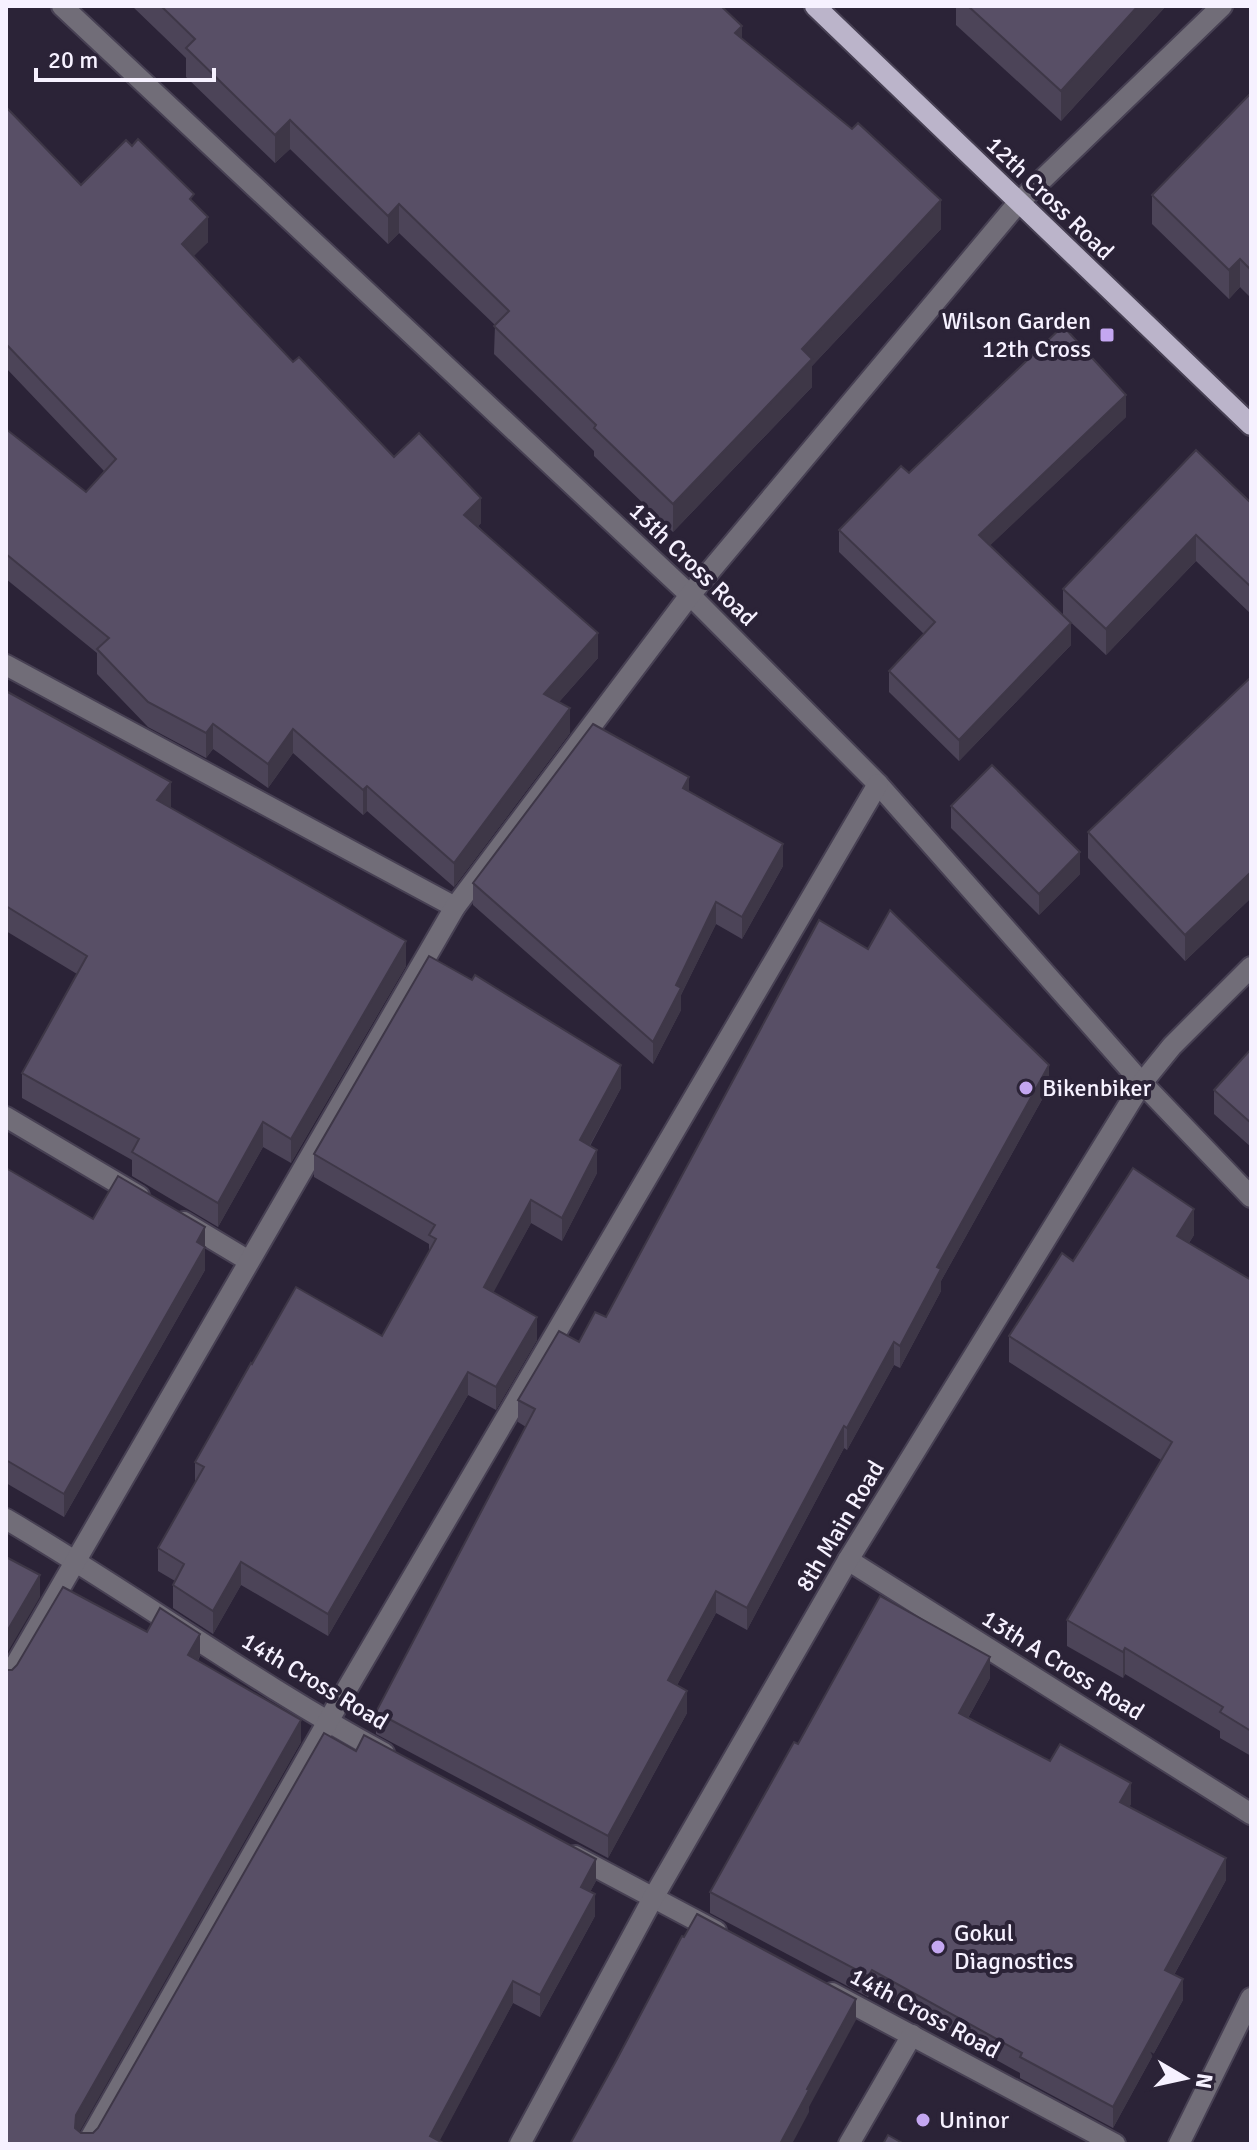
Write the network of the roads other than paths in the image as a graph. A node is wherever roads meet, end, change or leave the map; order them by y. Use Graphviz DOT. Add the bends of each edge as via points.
graph roads {
  1 [pos="62,6"];
  2 [pos="815,6"];
  3 [pos="1222,6"];
  4 [pos="1018,203"];
  5 [pos="1251,425"];
  6 [pos="690,595"];
  7 [pos="6,665"];
  8 [pos="878,784"];
  9 [pos="455,907"];
  10 [pos="1251,967"];
  11 [pos="1142,1083"];
  12 [pos="6,1117"];
  13 [pos="1251,1197"];
  14 [pos="249,1261"];
  15 [pos="6,1519"];
  16 [pos="76,1560"];
  17 [pos="848,1560"];
  18 [pos="6,1681"];
  19 [pos="327,1723"];
  20 [pos="395,1759"];
  21 [pos="1251,1814"];
  22 [pos="558,1847"];
  23 [pos="653,1898"];
  24 [pos="735,1941"];
  25 [pos="816,1985"];
  26 [pos="1251,1998"];
  27 [pos="912,2035"];
  28 [pos="87,2144"];
  29 [pos="520,2144"];
  30 [pos="849,2144"];
  31 [pos="1115,2144"];
  32 [pos="1179,2144"];
  1 -- 6 [label="street, 13th Cross Road"];
  2 -- 4 [label="main road, 12th Cross Road"];
  3 -- 4 [label="street"];
  4 -- 5 [label="main road, 12th Cross Road"];
  4 -- 6 [label="street"];
  6 -- 8 [label="street, 13th Cross Road"];
  6 -- 9 [label="street"];
  7 -- 9 [label="street"];
  8 -- 11 [label="street, 13th Cross Road"];
  8 -- 19 [label="street"];
  9 -- 14 [label="street"];
  10 -- 11 [label="street, 8th Main Road"];
  11 -- 13 [label="street, 13th Cross Road"];
  11 -- 17 [label="street, 8th Main Road"];
  12 -- 14 [label="street"];
  14 -- 16 [label="street"];
  15 -- 16 [label="street, 14th Cross Road"];
  16 -- 18 [label="street"];
  16 -- 19 [label="street, 14th Cross Road"];
  17 -- 21 [label="street, 13th A Cross Road"];
  17 -- 23 [label="street, 8th Main Road"];
  19 -- 20 [label="street, 14th Cross Road"];
  19 -- 28 [label="street"];
  22 -- 23 [label="street"];
  23 -- 24 [label="street"];
  23 -- 29 [label="street, 8th Main Road"];
  25 -- 27 [label="street, 14th Cross Road"];
  26 -- 32 [label="street"];
  27 -- 30 [label="street"];
  27 -- 31 [label="street, 14th Cross Road"];
}
